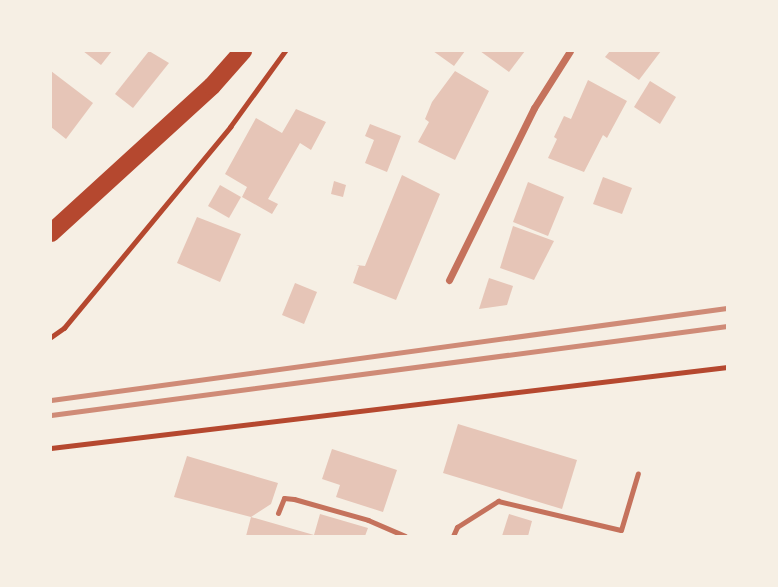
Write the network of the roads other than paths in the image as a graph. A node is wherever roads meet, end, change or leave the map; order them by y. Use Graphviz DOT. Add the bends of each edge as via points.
graph roads {
  1 [pos="243,51"];
  2 [pos="570,51"];
  3 [pos="51,233"];
  4 [pos="449,280"];
  5 [pos="638,473"];
  6 [pos="278,513"];
  7 [pos="405,536"];
  8 [pos="453,536"];
  1 -- 3 [label="main road" via="212,86"];
  2 -- 4 [label="street" via="534,108"];
  5 -- 8 [label="lane" via="621,530 498,501 457,527"];
  6 -- 7 [label="lane" via="284,498 295,499"];
}
